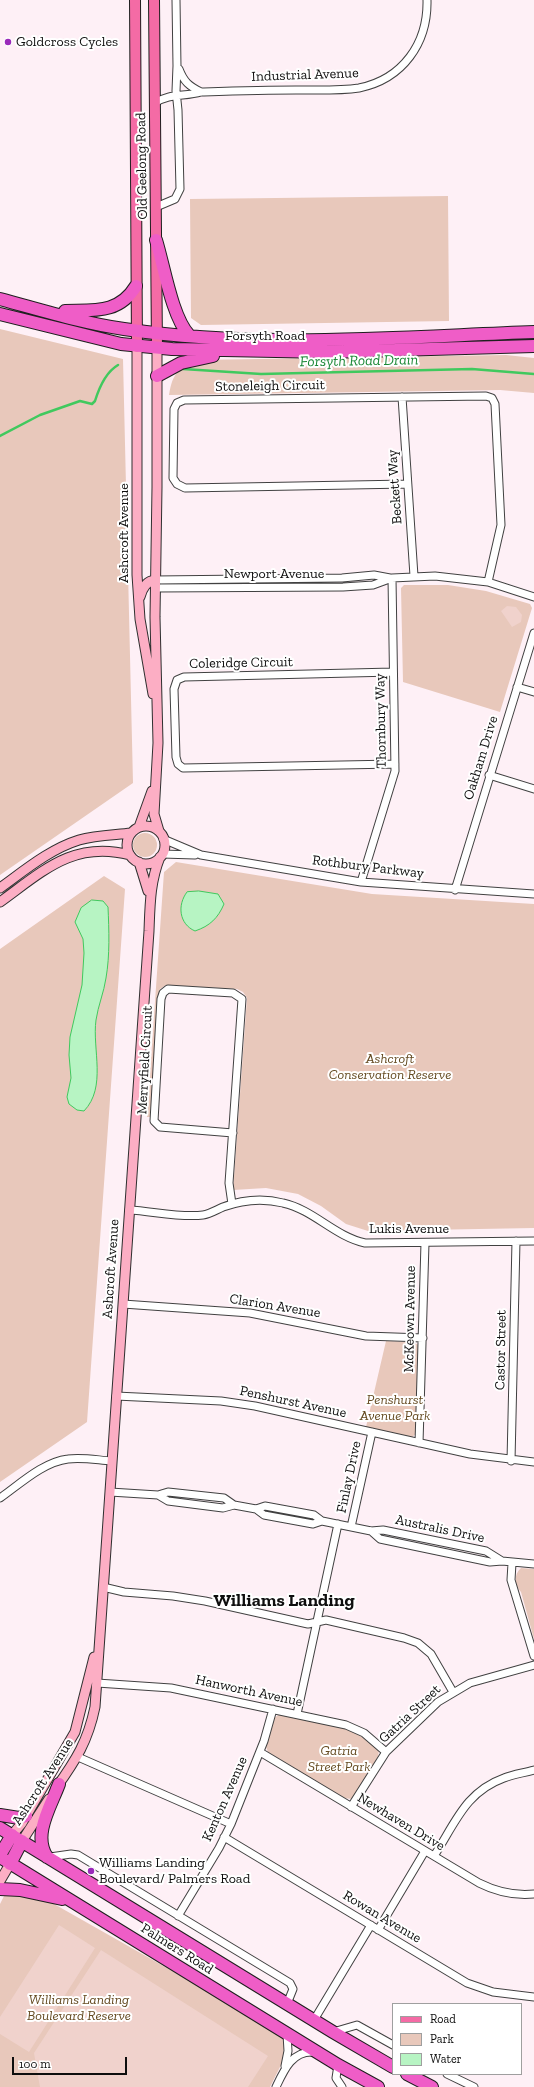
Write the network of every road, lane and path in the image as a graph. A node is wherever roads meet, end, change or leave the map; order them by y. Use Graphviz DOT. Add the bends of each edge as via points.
graph roads {
  1 [pos="135,0"];
  2 [pos="154,0"];
  3 [pos="176,0"];
  4 [pos="427,0"];
  5 [pos="177,66"];
  6 [pos="201,92"];
  7 [pos="176,95"];
  8 [pos="155,103"];
  9 [pos="156,207"];
  10 [pos="156,240"];
  11 [pos="136,286"];
  12 [pos="0,300"];
  13 [pos="48,312"];
  14 [pos="0,314"];
  15 [pos="137,331"];
  16 [pos="157,332"];
  17 [pos="534,332"];
  18 [pos="189,336"];
  19 [pos="534,346"];
  20 [pos="136,347"];
  21 [pos="157,348"];
  22 [pos="254,351"];
  23 [pos="157,376"];
  24 [pos="402,396"];
  25 [pos="408,484"];
  26 [pos="414,576"];
  27 [pos="342,578"];
  28 [pos="392,578"];
  29 [pos="488,582"];
  30 [pos="155,584"];
  31 [pos="343,587"];
  32 [pos="534,597"];
  33 [pos="139,603"];
  34 [pos="534,633"];
  35 [pos="393,672"];
  36 [pos="517,687"];
  37 [pos="534,692"];
  38 [pos="157,717"];
  39 [pos="395,764"];
  40 [pos="489,775"];
  41 [pos="156,779"];
  42 [pos="534,789"];
  43 [pos="139,827"];
  44 [pos="131,833"];
  45 [pos="161,835"];
  46 [pos="130,855"];
  47 [pos="201,855"];
  48 [pos="161,856"];
  49 [pos="139,862"];
  50 [pos="361,882"];
  51 [pos="0,888"];
  52 [pos="455,890"];
  53 [pos="534,894"];
  54 [pos="150,898"];
  55 [pos="0,902"];
  56 [pos="233,1133"];
  57 [pos="232,1204"];
  58 [pos="129,1210"];
  59 [pos="516,1241"];
  60 [pos="534,1241"];
  61 [pos="425,1243"];
  62 [pos="123,1304"];
  63 [pos="423,1338"];
  64 [pos="116,1396"];
  65 [pos="372,1432"];
  66 [pos="419,1443"];
  67 [pos="112,1461"];
  68 [pos="511,1461"];
  69 [pos="534,1462"];
  70 [pos="110,1492"];
  71 [pos="0,1498"];
  72 [pos="338,1524"];
  73 [pos="351,1527"];
  74 [pos="512,1563"];
  75 [pos="534,1564"];
  76 [pos="103,1587"];
  77 [pos="124,1592"];
  78 [pos="102,1597"];
  79 [pos="317,1622"];
  80 [pos="98,1642"];
  81 [pos="534,1656"];
  82 [pos="534,1665"];
  83 [pos="97,1683"];
  84 [pos="453,1692"];
  85 [pos="273,1709"];
  86 [pos="297,1714"];
  87 [pos="260,1752"];
  88 [pos="386,1752"];
  89 [pos="78,1757"];
  90 [pos="534,1770"];
  91 [pos="60,1784"];
  92 [pos="351,1807"];
  93 [pos="0,1815"];
  94 [pos="26,1816"];
  95 [pos="230,1824"];
  96 [pos="0,1828"];
  97 [pos="224,1837"];
  98 [pos="17,1838"];
  99 [pos="425,1850"];
  100 [pos="434,1856"];
  101 [pos="47,1857"];
  102 [pos="3,1859"];
  103 [pos="0,1881"];
  104 [pos="0,1889"];
  105 [pos="534,1894"];
  106 [pos="72,1902"];
  107 [pos="178,1916"];
  108 [pos="371,1925"];
  109 [pos="378,1930"];
  110 [pos="534,1997"];
  111 [pos="287,2004"];
  112 [pos="314,2020"];
  113 [pos="333,2032"];
  114 [pos="287,2034"];
  115 [pos="392,2044"];
  116 [pos="317,2052"];
  117 [pos="338,2065"];
  118 [pos="392,2066"];
  119 [pos="409,2075"];
  120 [pos="449,2075"];
  121 [pos="282,2076"];
  122 [pos="276,2087"];
  123 [pos="342,2087"];
  124 [pos="378,2087"];
  125 [pos="432,2087"];
  126 [pos="474,2087"];
  1 -- 11 [label="main road, Old Geelong Road"];
  2 -- 8 [label="main road, Old Geelong Road"];
  3 -- 5 [label="street"];
  4 -- 6 [label="street, Industrial Avenue" via="425,28 416,49 402,66 381,81 346,89"];
  5 -- 6 [label="street" via="186,83"];
  5 -- 7 [label="street"];
  6 -- 7 [label="street, Industrial Avenue"];
  7 -- 8 [label="street, Industrial Avenue"];
  7 -- 9 [label="street" via="179,192 175,199"];
  8 -- 9 [label="main road, Old Geelong Road"];
  9 -- 10 [label="main road, Old Geelong Road"];
  10 -- 16 [label="main road, Old Geelong Road"];
  10 -- 18 [label="highway" via="177,313"];
  11 -- 13 [label="highway" via="129,298 109,308"];
  11 -- 15 [label="main road, Old Geelong Road"];
  12 -- 13 [label="highway, Forsyth Road"];
  13 -- 15 [label="highway, Forsyth Road"];
  14 -- 20 [label="highway, Forsyth Road"];
  15 -- 16 [label="highway, Forsyth Road"];
  15 -- 20 [label="main road, Old Geelong Road"];
  16 -- 18 [label="highway, Forsyth Road"];
  16 -- 21 [label="main road, Old Geelong Road"];
  17 -- 18 [label="highway, Forsyth Road" via="314,340"];
  19 -- 22 [label="highway, Forsyth Road" via="328,352"];
  20 -- 21 [label="highway, Forsyth Road"];
  20 -- 33 [label="main road, Ashcroft Avenue"];
  21 -- 22 [label="highway, Forsyth Road"];
  21 -- 23 [label="main road, Ashcroft Avenue"];
  22 -- 23 [label="highway" via="197,358 174,365"];
  23 -- 30 [label="main road, Ashcroft Avenue"];
  24 -- 25 [label="street, Beckett Way"];
  24 -- 25 [label="street, Stoneleigh Circuit" via="180,401 174,409 173,478 177,484 185,488"];
  24 -- 29 [label="street, Stoneleigh Circuit" via="486,396 494,401 501,524"];
  25 -- 26 [label="street, Beckett Way"];
  26 -- 28 [label="street, Newport Avenue"];
  26 -- 29 [label="street, Newport Avenue"];
  27 -- 28 [label="street, Newport Avenue"];
  27 -- 30 [label="street, Newport Avenue"];
  27 -- 31 [label="street"];
  28 -- 31 [label="street, Newport Avenue" via="373,585"];
  28 -- 35 [label="street, Thornbury Way"];
  29 -- 32 [label="street, Newport Avenue"];
  30 -- 31 [label="street, Newport Avenue"];
  30 -- 33 [label="main road" via="150,581 144,587"];
  30 -- 38 [label="main road, Ashcroft Avenue"];
  33 -- 38 [label="main road, Ashcroft Avenue"];
  34 -- 36 [label="street, Oakham Drive"];
  35 -- 39 [label="street, Thornbury Way"];
  35 -- 39 [label="street, Coleridge Circuit" via="184,677 177,680 174,689 176,757 178,764 183,768"];
  36 -- 37 [label="street"];
  36 -- 40 [label="street, Oakham Drive"];
  38 -- 41 [label="main road, Ashcroft Avenue"];
  39 -- 50 [label="street, Thornbury Way" via="394,776"];
  40 -- 42 [label="street"];
  40 -- 52 [label="street, Oakham Drive"];
  41 -- 43 [label="main road, Ashcroft Avenue"];
  41 -- 45 [label="main road, Ashcroft Avenue" via="154,814"];
  43 -- 44 [label="main road"];
  43 -- 45 [label="main road" via="151,827"];
  44 -- 46 [label="main road" via="127,844"];
  44 -- 51 [label="main road" via="94,837 68,844 45,856"];
  45 -- 47 [label="street, Rothbury Parkway"];
  45 -- 48 [label="main road" via="164,847"];
  46 -- 49 [label="main road"];
  46 -- 55 [label="main road" via="107,850 78,854 53,865"];
  47 -- 48 [label="street, Rothbury Parkway"];
  47 -- 50 [label="street, Rothbury Parkway"];
  48 -- 49 [label="main road" via="150,863"];
  48 -- 54 [label="main road, Ashcroft Avenue" via="153,873"];
  49 -- 54 [label="main road, Ashcroft Avenue"];
  50 -- 52 [label="street, Rothbury Parkway"];
  52 -- 53 [label="street, Rothbury Parkway"];
  54 -- 58 [label="main road, Ashcroft Avenue"];
  56 -- 56 [label="street, Merryfield Circuit" via="242,999 233,993 168,989 161,999 154,1121 163,1128"];
  56 -- 57 [label="street, Merryfield Circuit" via="229,1183"];
  57 -- 58 [label="street, Lukis Avenue" via="198,1215"];
  57 -- 61 [label="street, Lukis Avenue" via="265,1200 291,1205 308,1212 340,1234 365,1243"];
  58 -- 62 [label="main road, Ashcroft Avenue"];
  59 -- 60 [label="street, Lukis Avenue"];
  59 -- 61 [label="street, Lukis Avenue"];
  59 -- 68 [label="street, Castor Street"];
  61 -- 63 [label="street, McKeown Avenue"];
  62 -- 63 [label="street, Clarion Avenue" via="250,1313 366,1336"];
  62 -- 64 [label="main road, Ashcroft Avenue"];
  63 -- 66 [label="street, McKeown Avenue"];
  64 -- 65 [label="street, Penshurst Avenue" via="221,1401"];
  64 -- 67 [label="main road, Ashcroft Avenue"];
  65 -- 66 [label="street, Penshurst Avenue"];
  65 -- 73 [label="street, Finlay Drive"];
  66 -- 68 [label="street, Penshurst Avenue"];
  67 -- 70 [label="main road, Ashcroft Avenue"];
  67 -- 71 [label="street" via="75,1458 56,1462"];
  68 -- 69 [label="street, Penshurst Avenue"];
  70 -- 72 [label="street, Australis Drive" via="158,1495 168,1501 223,1508 234,1505 285,1519 313,1524 322,1521"];
  70 -- 76 [label="main road, Ashcroft Avenue"];
  72 -- 73 [label="street, Australis Drive"];
  72 -- 79 [label="street, Finlay Drive"];
  73 -- 74 [label="street, Australis Drive" via="398,1543 490,1562"];
  74 -- 75 [label="street, Australis Drive"];
  74 -- 81 [label="street" via="511,1580"];
  76 -- 77 [label="street"];
  76 -- 78 [label="main road, Ashcroft Avenue"];
  77 -- 78 [label="street"];
  77 -- 79 [label="street" via="188,1598 308,1624"];
  78 -- 80 [label="main road, Ashcroft Avenue"];
  79 -- 84 [label="street" via="326,1620 418,1643 434,1659"];
  79 -- 86 [label="street, Finlay Drive"];
  80 -- 83 [label="main road, Ashcroft Avenue"];
  80 -- 94 [label="main road, Ashcroft Avenue" via="75,1732"];
  82 -- 84 [label="street, Gatria Street" via="470,1684"];
  83 -- 85 [label="street, Hanworth Avenue" via="171,1688"];
  83 -- 89 [label="main road, Ashcroft Avenue" via="91,1727"];
  84 -- 88 [label="street, Gatria Street" via="430,1709"];
  85 -- 86 [label="street, Hanworth Avenue"];
  85 -- 87 [label="street, Kenton Avenue"];
  86 -- 88 [label="street, Hanworth Avenue" via="353,1728 368,1736"];
  87 -- 92 [label="street, Newhaven Drive"];
  87 -- 95 [label="street, Kenton Avenue"];
  88 -- 92 [label="street, Gatria Street"];
  89 -- 91 [label="main road, Ashcroft Avenue"];
  89 -- 95 [label="street"];
  90 -- 100 [label="street" via="504,1778 487,1786 470,1799"];
  91 -- 98 [label="main road, Ashcroft Avenue"];
  91 -- 101 [label="highway" via="43,1828 42,1846"];
  92 -- 99 [label="street, Newhaven Drive"];
  93 -- 94 [label="highway" via="19,1818"];
  94 -- 98 [label="main road, Ashcroft Avenue"];
  95 -- 97 [label="street, Kenton Avenue"];
  96 -- 98 [label="highway, Palmers Road"];
  97 -- 107 [label="street, Kenton Avenue"];
  97 -- 108 [label="street, Rowan Avenue"];
  98 -- 101 [label="highway, Palmers Road"];
  98 -- 102 [label="highway"];
  99 -- 100 [label="street, Newhaven Drive"];
  99 -- 109 [label="street"];
  100 -- 105 [label="street, Newhaven Drive" via="494,1890 512,1894"];
  101 -- 107 [label="street, Palmers Road" via="78,1855"];
  101 -- 111 [label="highway, Palmers Road"];
  102 -- 103 [label="main road"];
  102 -- 106 [label="highway, Palmers Road"];
  104 -- 106 [label="highway" via="20,1890"];
  106 -- 114 [label="highway, Palmers Road"];
  107 -- 111 [label="street, Palmers Road" via="290,1983 293,1989"];
  108 -- 109 [label="street, Rowan Avenue"];
  108 -- 112 [label="street"];
  109 -- 110 [label="street, Rowan Avenue" via="476,1986 504,1994"];
  111 -- 112 [label="highway, Palmers Road"];
  112 -- 113 [label="highway, Palmers Road"];
  113 -- 115 [label="street" via="358,2025"];
  113 -- 118 [label="highway, Palmers Road"];
  114 -- 116 [label="highway, Palmers Road"];
  114 -- 121 [label="street" via="287,2058"];
  116 -- 117 [label="highway, Palmers Road"];
  116 -- 121 [label="street" via="305,2052 296,2056"];
  117 -- 123 [label="street" via="336,2078"];
  117 -- 124 [label="highway, Palmers Road"];
  119 -- 125 [label="highway"];
  120 -- 126 [label="street"];
  121 -- 122 [label="street"];
}
